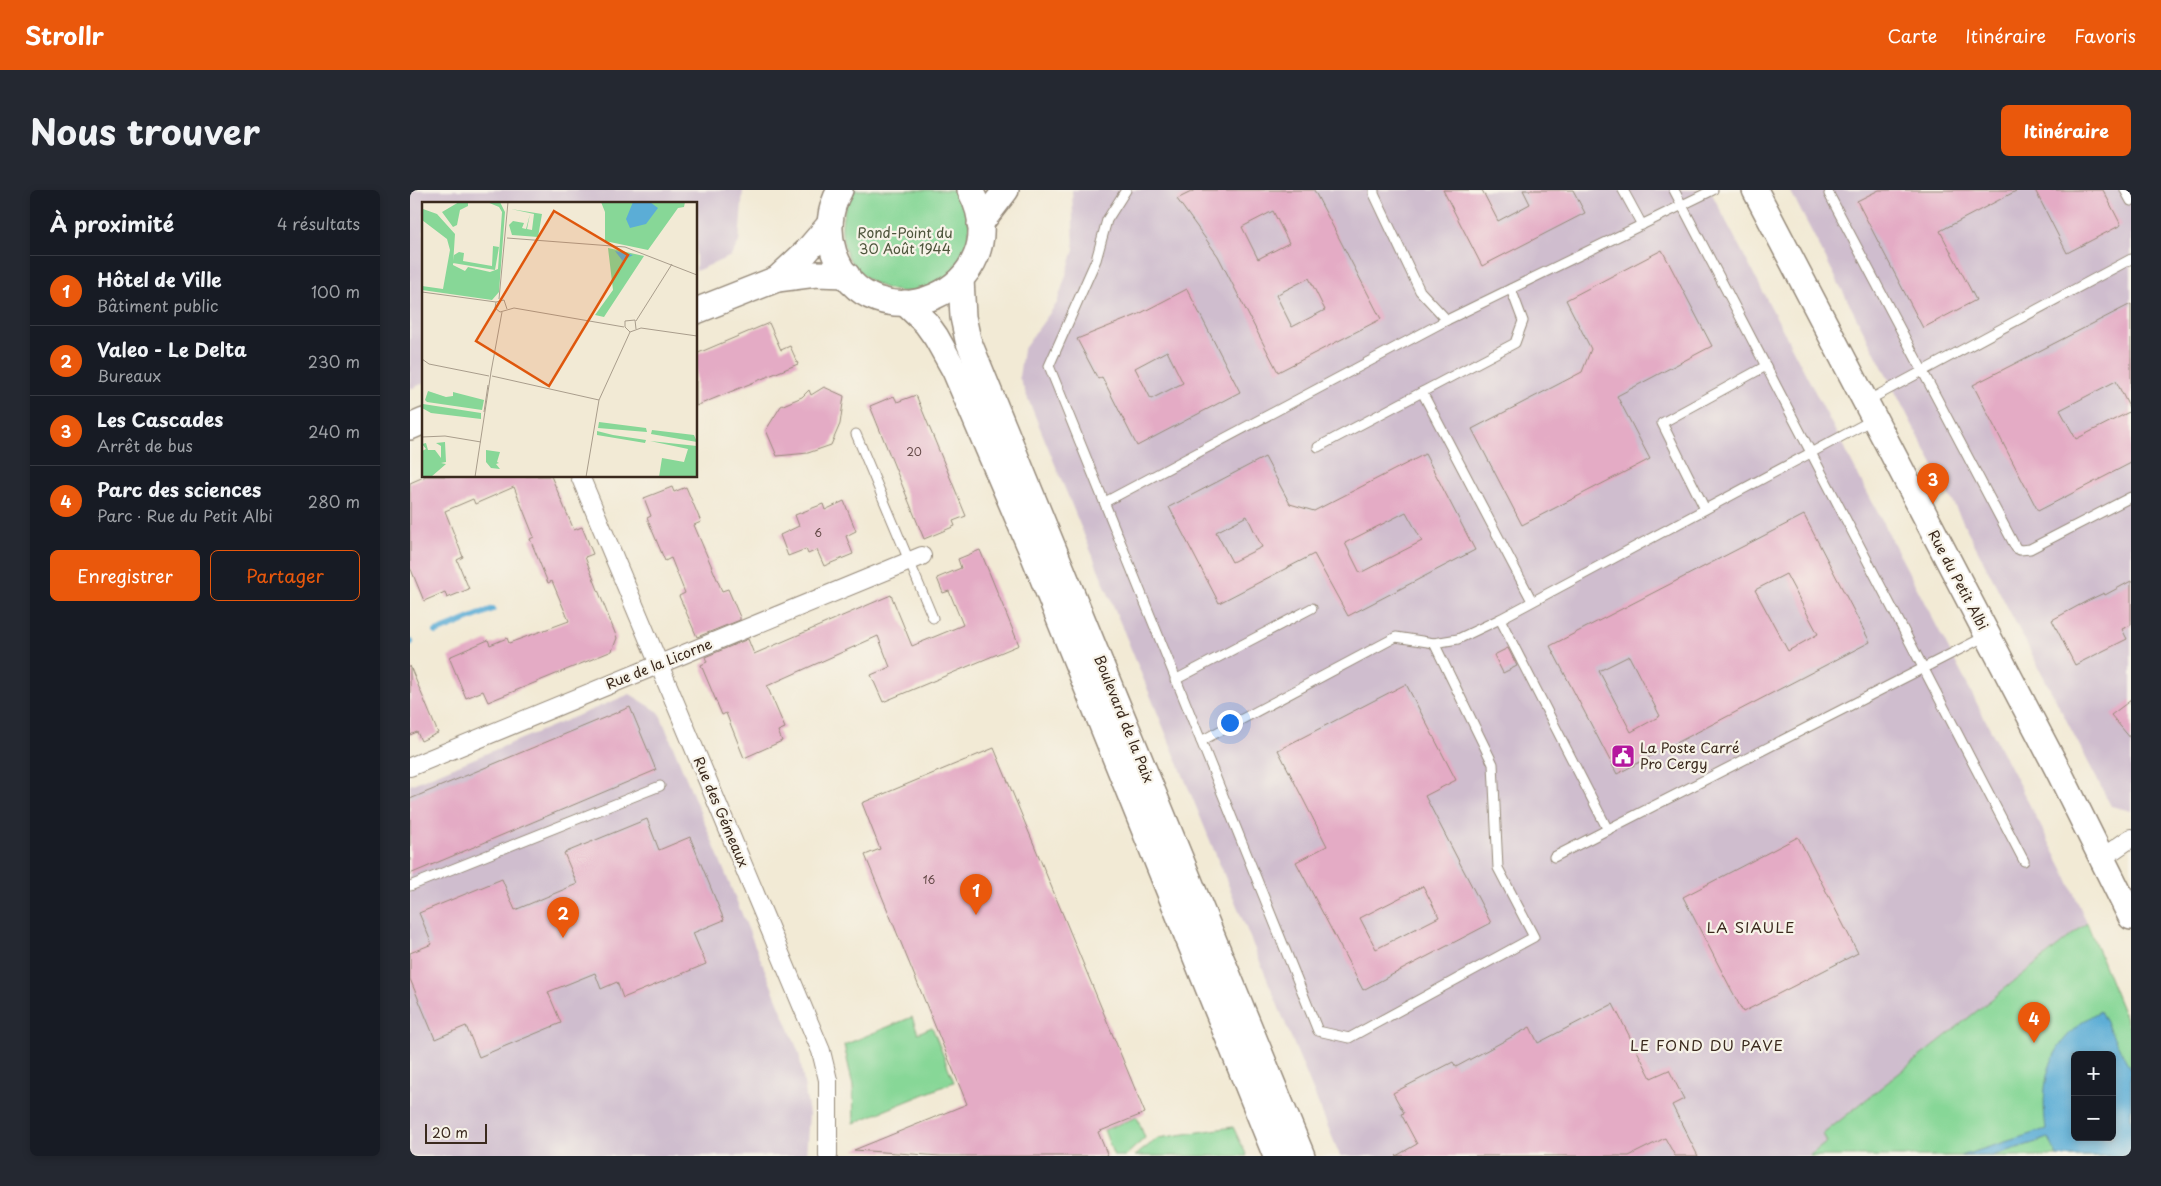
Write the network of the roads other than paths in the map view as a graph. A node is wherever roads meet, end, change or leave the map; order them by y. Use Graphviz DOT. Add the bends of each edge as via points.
graph roads {
  1 [pos="840,190"];
  2 [pos="970,190"];
  3 [pos="1006,190"];
  4 [pos="1126,190"];
  5 [pos="1374,190"];
  6 [pos="1674,190"];
  7 [pos="1713,190"];
  8 [pos="1755,190"];
  9 [pos="2125,190"];
  10 [pos="1625,191"];
  11 [pos="1829,194"];
  12 [pos="2131,201"];
  13 [pos="1682,205"];
  14 [pos="830,224"];
  15 [pos="980,224"];
  16 [pos="1642,225"];
  17 [pos="2131,259"];
  18 [pos="847,276"];
  19 [pos="776,279"];
  20 [pos="961,279"];
  21 [pos="1511,289"];
  22 [pos="905,304"];
  23 [pos="698,310"];
  24 [pos="1448,320"];
  25 [pos="1766,366"];
  26 [pos="1922,372"];
  27 [pos="1422,392"];
  28 [pos="1869,410"];
  29 [pos="422,423"];
  30 [pos="410,427"];
  31 [pos="856,434"];
  32 [pos="1318,447"];
  33 [pos="1811,452"];
  34 [pos="581,478"];
  35 [pos="2131,497"];
  36 [pos="1105,502"];
  37 [pos="1705,509"];
  38 [pos="916,559"];
  39 [pos="1532,600"];
  40 [pos="1312,608"];
  41 [pos="933,618"];
  42 [pos="1500,619"];
  43 [pos="1987,636"];
  44 [pos="1434,643"];
  45 [pos="659,664"];
  46 [pos="1924,668"];
  47 [pos="1175,680"];
  48 [pos="1200,741"];
  49 [pos="410,767"];
  50 [pos="660,786"];
  51 [pos="1608,830"];
  52 [pos="2131,838"];
  53 [pos="1554,857"];
  54 [pos="2102,858"];
  55 [pos="2024,861"];
  56 [pos="410,886"];
  57 [pos="2131,917"];
  58 [pos="828,1156"];
  59 [pos="1276,1156"];
  60 [pos="1302,1156"];
  1 -- 14 [label="main road"];
  2 -- 15 [label="main road"];
  3 -- 15 [label="main road"];
  4 -- 36 [label="lane" via="1107,220 1096,260 1049,366"];
  5 -- 24 [label="lane" via="1420,291"];
  6 -- 13 [label="lane"];
  7 -- 13 [label="lane"];
  8 -- 28 [label="main road, Rue du Petit Albi"];
  9 -- 12 [label="lane"];
  10 -- 16 [label="lane"];
  11 -- 26 [label="lane"];
  13 -- 16 [label="lane"];
  13 -- 25 [label="lane"];
  14 -- 18 [label="main road" via="832,248"];
  14 -- 19 [label="main road"];
  15 -- 20 [label="main road" via="976,254"];
  16 -- 21 [label="lane"];
  17 -- 26 [label="lane"];
  18 -- 19 [label="main road" via="816,274"];
  18 -- 22 [label="main road" via="873,296"];
  19 -- 23 [label="main road"];
  20 -- 22 [label="main road" via="936,297"];
  20 -- 60 [label="main road, Boulevard de la Paix" via="968,340"];
  21 -- 24 [label="lane"];
  21 -- 27 [label="lane" via="1523,321 1515,343"];
  22 -- 59 [label="main road, Boulevard de la Paix" via="936,337 959,380 1031,549"];
  24 -- 36 [label="lane"];
  25 -- 33 [label="lane"];
  25 -- 37 [label="lane" via="1662,423"];
  26 -- 28 [label="lane"];
  26 -- 35 [label="lane" via="2012,543 2020,550 2030,549"];
  27 -- 32 [label="lane"];
  27 -- 39 [label="lane"];
  28 -- 33 [label="lane"];
  28 -- 43 [label="main road, Rue du Petit Albi"];
  29 -- 30 [label="main road"];
  31 -- 38 [label="lane"];
  33 -- 37 [label="lane"];
  33 -- 46 [label="lane"];
  34 -- 45 [label="street, Rue des Gémeaux"];
  36 -- 47 [label="lane"];
  37 -- 39 [label="lane"];
  38 -- 41 [label="lane"];
  38 -- 45 [label="street, Rue de la Licorne"];
  39 -- 42 [label="lane"];
  40 -- 47 [label="lane"];
  42 -- 44 [label="lane" via="1458,639"];
  42 -- 51 [label="lane"];
  43 -- 46 [label="lane"];
  43 -- 54 [label="main road, Rue du Petit Albi"];
  44 -- 48 [label="lane" via="1396,637"];
  44 -- 48 [label="lane" via="1493,764 1498,868 1534,937 1348,1038 1318,1031"];
  45 -- 49 [label="street, Rue de la Licorne"];
  45 -- 58 [label="street, Rue des Gémeaux" via="821,1051 828,1080"];
  46 -- 51 [label="lane"];
  46 -- 55 [label="lane"];
  47 -- 48 [label="lane"];
  50 -- 56 [label="lane"];
  51 -- 53 [label="lane"];
  52 -- 54 [label="street"];
  54 -- 57 [label="main road, Rue du Petit Albi"];
}
